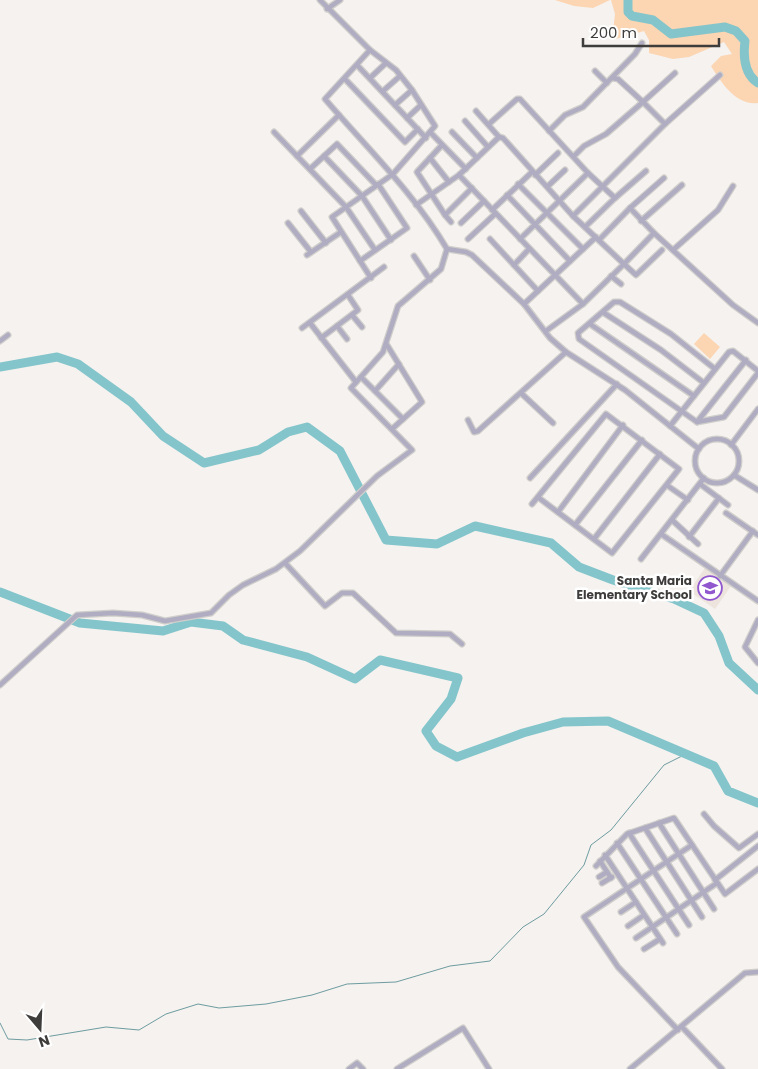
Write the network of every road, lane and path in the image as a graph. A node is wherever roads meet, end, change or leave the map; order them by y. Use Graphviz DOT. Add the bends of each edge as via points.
graph roads {
  1 [pos="320,0"];
  2 [pos="340,0"];
  3 [pos="327,9"];
  4 [pos="642,43"];
  5 [pos="370,50"];
  6 [pos="386,63"];
  7 [pos="357,65"];
  8 [pos="595,71"];
  9 [pos="675,73"];
  10 [pos="720,75"];
  11 [pos="400,76"];
  12 [pos="370,78"];
  13 [pos="612,78"];
  14 [pos="345,79"];
  15 [pos="607,83"];
  16 [pos="412,90"];
  17 [pos="383,91"];
  18 [pos="644,102"];
  19 [pos="395,105"];
  20 [pos="421,105"];
  21 [pos="476,111"];
  22 [pos="339,115"];
  23 [pos="407,118"];
  24 [pos="465,121"];
  25 [pos="489,124"];
  26 [pos="665,124"];
  27 [pos="418,129"];
  28 [pos="550,131"];
  29 [pos="274,132"];
  30 [pos="452,132"];
  31 [pos="430,133"];
  32 [pos="499,137"];
  33 [pos="426,138"];
  34 [pos="442,145"];
  35 [pos="488,147"];
  36 [pos="558,153"];
  37 [pos="297,156"];
  38 [pos="324,156"];
  39 [pos="574,156"];
  40 [pos="430,158"];
  41 [pos="477,158"];
  42 [pos="310,169"];
  43 [pos="466,169"];
  44 [pos="565,170"];
  45 [pos="646,171"];
  46 [pos="534,173"];
  47 [pos="393,174"];
  48 [pos="588,174"];
  49 [pos="459,175"];
  50 [pos="664,178"];
  51 [pos="449,182"];
  52 [pos="377,184"];
  53 [pos="518,184"];
  54 [pos="682,185"];
  55 [pos="548,186"];
  56 [pos="602,186"];
  57 [pos="733,186"];
  58 [pos="472,188"];
  59 [pos="432,194"];
  60 [pos="507,195"];
  61 [pos="362,196"];
  62 [pos="615,198"];
  63 [pos="484,201"];
  64 [pos="561,202"];
  65 [pos="416,205"];
  66 [pos="346,207"];
  67 [pos="630,208"];
  68 [pos="301,211"];
  69 [pos="494,212"];
  70 [pos="548,213"];
  71 [pos="445,215"];
  72 [pos="573,216"];
  73 [pos="641,221"];
  74 [pos="451,222"];
  75 [pos="288,223"];
  76 [pos="460,223"];
  77 [pos="535,225"];
  78 [pos="585,228"];
  79 [pos="342,232"];
  80 [pos="654,233"];
  81 [pos="597,238"];
  82 [pos="468,239"];
  83 [pos="490,239"];
  84 [pos="520,239"];
  85 [pos="391,240"];
  86 [pos="326,243"];
  87 [pos="446,249"];
  88 [pos="529,249"];
  89 [pos="583,249"];
  90 [pos="376,250"];
  91 [pos="662,250"];
  92 [pos="674,250"];
  93 [pos="414,256"];
  94 [pos="360,261"];
  95 [pos="570,261"];
  96 [pos="624,264"];
  97 [pos="514,265"];
  98 [pos="384,267"];
  99 [pos="555,275"];
  100 [pos="611,276"];
  101 [pos="370,278"];
  102 [pos="430,280"];
  103 [pos="621,284"];
  104 [pos="538,291"];
  105 [pos="348,295"];
  106 [pos="524,304"];
  107 [pos="583,304"];
  108 [pos="604,313"];
  109 [pos="352,314"];
  110 [pos="310,323"];
  111 [pos="758,323"];
  112 [pos="590,324"];
  113 [pos="337,326"];
  114 [pos="362,327"];
  115 [pos="302,328"];
  116 [pos="546,332"];
  117 [pos="8,335"];
  118 [pos="321,338"];
  119 [pos="347,340"];
  120 [pos="0,341"];
  121 [pos="386,345"];
  122 [pos="566,352"];
  123 [pos="746,360"];
  124 [pos="399,364"];
  125 [pos="715,369"];
  126 [pos="758,372"];
  127 [pos="361,377"];
  128 [pos="356,382"];
  129 [pos="704,383"];
  130 [pos="617,384"];
  131 [pos="375,391"];
  132 [pos="522,394"];
  133 [pos="694,396"];
  134 [pos="758,409"];
  135 [pos="682,412"];
  136 [pos="403,419"];
  137 [pos="468,420"];
  138 [pos="697,422"];
  139 [pos="553,423"];
  140 [pos="623,425"];
  141 [pos="670,426"];
  142 [pos="392,429"];
  143 [pos="642,440"];
  144 [pos="731,444"];
  145 [pos="699,449"];
  146 [pos="660,454"];
  147 [pos="734,475"];
  148 [pos="530,478"];
  149 [pos="704,478"];
  150 [pos="700,484"];
  151 [pos="668,486"];
  152 [pos="758,490"];
  153 [pos="539,498"];
  154 [pos="719,498"];
  155 [pos="688,500"];
  156 [pos="532,504"];
  157 [pos="728,505"];
  158 [pos="558,512"];
  159 [pos="726,513"];
  160 [pos="672,520"];
  161 [pos="575,525"];
  162 [pos="753,532"];
  163 [pos="661,534"];
  164 [pos="758,535"];
  165 [pos="690,537"];
  166 [pos="594,540"];
  167 [pos="698,544"];
  168 [pos="641,559"];
  169 [pos="285,563"];
  170 [pos="720,576"];
  171 [pos="758,600"];
  172 [pos="758,620"];
  173 [pos="462,644"];
  174 [pos="758,663"];
  175 [pos="0,685"];
  176 [pos="704,814"];
  177 [pos="659,823"];
  178 [pos="644,828"];
  179 [pos="630,833"];
  180 [pos="758,834"];
  181 [pos="617,843"];
  182 [pos="692,845"];
  183 [pos="758,846"];
  184 [pos="679,854"];
  185 [pos="605,856"];
  186 [pos="600,861"];
  187 [pos="666,862"];
  188 [pos="596,866"];
  189 [pos="758,869"];
  190 [pos="654,870"];
  191 [pos="607,872"];
  192 [pos="617,874"];
  193 [pos="599,877"];
  194 [pos="611,878"];
  195 [pos="641,878"];
  196 [pos="716,881"];
  197 [pos="602,883"];
  198 [pos="626,888"];
  199 [pos="704,892"];
  200 [pos="691,901"];
  201 [pos="636,902"];
  202 [pos="714,908"];
  203 [pos="679,909"];
  204 [pos="621,912"];
  205 [pos="644,915"];
  206 [pos="702,917"];
  207 [pos="666,918"];
  208 [pos="689,925"];
  209 [pos="628,926"];
  210 [pos="652,927"];
  211 [pos="677,934"];
  212 [pos="636,938"];
  213 [pos="644,949"];
  214 [pos="758,972"];
  215 [pos="680,1029"];
  216 [pos="348,1069"];
  217 [pos="363,1069"];
  218 [pos="397,1069"];
  219 [pos="489,1069"];
  220 [pos="630,1069"];
  221 [pos="722,1069"];
  1 -- 3 [label="street"];
  2 -- 3 [label="street"];
  3 -- 5 [label="street"];
  4 -- 13 [label="street" via="636,54"];
  5 -- 6 [label="street"];
  5 -- 7 [label="street"];
  6 -- 11 [label="street"];
  6 -- 12 [label="street"];
  7 -- 12 [label="street"];
  7 -- 14 [label="street"];
  8 -- 15 [label="street"];
  9 -- 18 [label="street"];
  10 -- 26 [label="street"];
  11 -- 16 [label="street"];
  11 -- 17 [label="street"];
  12 -- 17 [label="street"];
  13 -- 15 [label="street"];
  13 -- 18 [label="street" via="618,79"];
  14 -- 22 [label="street" via="326,100"];
  14 -- 27 [label="street" via="405,142"];
  15 -- 28 [label="street" via="583,107 565,115"];
  16 -- 19 [label="street"];
  16 -- 20 [label="street"];
  17 -- 19 [label="street"];
  18 -- 26 [label="street"];
  18 -- 39 [label="street"];
  19 -- 23 [label="street"];
  20 -- 23 [label="street"];
  20 -- 31 [label="street" via="435,126"];
  21 -- 25 [label="street"];
  22 -- 37 [label="street"];
  22 -- 47 [label="street"];
  23 -- 27 [label="street"];
  24 -- 35 [label="street"];
  25 -- 28 [label="street" via="519,98"];
  25 -- 32 [label="street"];
  26 -- 56 [label="street"];
  27 -- 33 [label="street"];
  28 -- 39 [label="street"];
  29 -- 37 [label="street"];
  30 -- 41 [label="street"];
  31 -- 33 [label="street"];
  31 -- 34 [label="street"];
  32 -- 35 [label="street"];
  32 -- 46 [label="street"];
  33 -- 47 [label="street"];
  34 -- 40 [label="street"];
  34 -- 43 [label="street"];
  35 -- 41 [label="street"];
  36 -- 46 [label="street"];
  37 -- 42 [label="street"];
  38 -- 42 [label="street"];
  38 -- 52 [label="street" via="337,144"];
  38 -- 61 [label="street"];
  39 -- 48 [label="street"];
  40 -- 51 [label="street"];
  40 -- 59 [label="street" via="417,172"];
  41 -- 43 [label="street"];
  42 -- 66 [label="street"];
  43 -- 49 [label="street"];
  44 -- 55 [label="street"];
  45 -- 62 [label="street"];
  46 -- 53 [label="street"];
  46 -- 55 [label="street"];
  47 -- 52 [label="street"];
  47 -- 65 [label="street"];
  48 -- 56 [label="street"];
  48 -- 64 [label="street"];
  49 -- 51 [label="street"];
  49 -- 58 [label="street"];
  50 -- 67 [label="street"];
  51 -- 59 [label="street"];
  52 -- 61 [label="street"];
  52 -- 85 [label="street" via="407,228"];
  53 -- 60 [label="street"];
  53 -- 70 [label="street"];
  54 -- 73 [label="street"];
  55 -- 64 [label="street"];
  56 -- 62 [label="street"];
  56 -- 72 [label="street"];
  57 -- 92 [label="street" via="718,210"];
  58 -- 63 [label="street"];
  58 -- 71 [label="street"];
  59 -- 65 [label="street"];
  59 -- 71 [label="street"];
  60 -- 69 [label="street"];
  60 -- 77 [label="street"];
  61 -- 66 [label="street"];
  61 -- 85 [label="street"];
  62 -- 78 [label="street"];
  63 -- 69 [label="street"];
  63 -- 76 [label="street"];
  64 -- 70 [label="street"];
  64 -- 72 [label="street"];
  65 -- 87 [label="street"];
  66 -- 79 [label="street" via="332,217"];
  66 -- 90 [label="street"];
  67 -- 73 [label="street"];
  67 -- 81 [label="street"];
  68 -- 86 [label="street"];
  69 -- 82 [label="street"];
  69 -- 84 [label="street"];
  70 -- 77 [label="street"];
  70 -- 89 [label="street"];
  71 -- 74 [label="street"];
  72 -- 78 [label="street"];
  73 -- 80 [label="street"];
  75 -- 86 [label="street" via="309,254"];
  77 -- 84 [label="street"];
  77 -- 95 [label="street"];
  78 -- 81 [label="street"];
  79 -- 86 [label="street"];
  79 -- 94 [label="street"];
  80 -- 92 [label="street"];
  80 -- 96 [label="street"];
  81 -- 89 [label="street"];
  81 -- 96 [label="street"];
  83 -- 97 [label="street"];
  84 -- 88 [label="street"];
  85 -- 90 [label="street"];
  87 -- 102 [label="street" via="441,269"];
  87 -- 106 [label="street" via="472,255"];
  88 -- 97 [label="street"];
  88 -- 99 [label="street"];
  89 -- 95 [label="street"];
  90 -- 94 [label="street"];
  91 -- 96 [label="street" via="636,275"];
  92 -- 111 [label="street" via="733,306"];
  93 -- 102 [label="street"];
  94 -- 101 [label="street"];
  95 -- 99 [label="street"];
  96 -- 100 [label="street"];
  97 -- 104 [label="street"];
  98 -- 101 [label="street"];
  99 -- 104 [label="street"];
  99 -- 107 [label="street"];
  100 -- 103 [label="street"];
  100 -- 107 [label="street"];
  101 -- 105 [label="street"];
  102 -- 121 [label="street" via="398,306"];
  104 -- 106 [label="street"];
  105 -- 109 [label="street" via="358,310"];
  105 -- 110 [label="street"];
  106 -- 116 [label="street"];
  107 -- 116 [label="street"];
  108 -- 112 [label="street"];
  108 -- 125 [label="street" via="614,302 620,302 670,334"];
  108 -- 129 [label="street"];
  109 -- 113 [label="street"];
  109 -- 114 [label="street"];
  110 -- 115 [label="street"];
  110 -- 118 [label="street"];
  112 -- 133 [label="street"];
  112 -- 135 [label="street" via="578,333 579,339"];
  113 -- 118 [label="street"];
  113 -- 119 [label="street"];
  116 -- 122 [label="street"];
  117 -- 120 [label="street"];
  118 -- 128 [label="street"];
  121 -- 124 [label="street"];
  121 -- 127 [label="street"];
  122 -- 130 [label="street"];
  122 -- 132 [label="street"];
  123 -- 125 [label="street" via="731,351"];
  123 -- 126 [label="street"];
  123 -- 138 [label="street"];
  124 -- 131 [label="street"];
  124 -- 136 [label="street" via="422,402"];
  125 -- 129 [label="street"];
  126 -- 138 [label="street" via="724,417"];
  127 -- 128 [label="street"];
  127 -- 131 [label="street"];
  128 -- 142 [label="street" via="351,388"];
  129 -- 133 [label="street"];
  130 -- 141 [label="street"];
  130 -- 148 [label="street"];
  131 -- 136 [label="street"];
  132 -- 137 [label="street" via="478,431 474,432"];
  132 -- 139 [label="street"];
  133 -- 135 [label="street"];
  134 -- 144 [label="street"];
  135 -- 138 [label="street"];
  135 -- 141 [label="street"];
  136 -- 142 [label="street"];
  140 -- 143 [label="street"];
  140 -- 153 [label="street" via="606,414"];
  140 -- 158 [label="street"];
  141 -- 145 [label="street"];
  142 -- 169 [label="street" via="412,450 364,489"];
  143 -- 146 [label="street"];
  143 -- 161 [label="street"];
  144 -- 145 [label="street" via="712,441"];
  144 -- 147 [label="street" via="739,462"];
  145 -- 149 [label="street" via="696,464"];
  146 -- 151 [label="street" via="679,469"];
  146 -- 166 [label="street"];
  147 -- 149 [label="street" via="721,483"];
  147 -- 152 [label="street"];
  149 -- 150 [label="street"];
  150 -- 154 [label="street"];
  150 -- 155 [label="street"];
  151 -- 155 [label="street"];
  151 -- 166 [label="street" via="612,553"];
  153 -- 156 [label="street"];
  153 -- 158 [label="street"];
  154 -- 157 [label="street"];
  154 -- 165 [label="street"];
  155 -- 160 [label="street"];
  158 -- 161 [label="street"];
  159 -- 162 [label="street"];
  160 -- 163 [label="street"];
  160 -- 165 [label="street"];
  161 -- 166 [label="street"];
  162 -- 164 [label="street"];
  162 -- 170 [label="street"];
  163 -- 168 [label="street"];
  163 -- 170 [label="street"];
  165 -- 167 [label="street"];
  169 -- 173 [label="street" via="326,606 342,593 354,594 396,633 450,634"];
  169 -- 175 [label="street" via="243,585 205,616 165,621 113,613 85,613 74,617"];
  170 -- 171 [label="street"];
  172 -- 174 [label="street" via="745,646"];
  176 -- 180 [label="street" via="739,848"];
  177 -- 178 [label="street"];
  177 -- 182 [label="street" via="674,818"];
  177 -- 184 [label="street"];
  178 -- 179 [label="street"];
  178 -- 187 [label="street"];
  179 -- 181 [label="street"];
  179 -- 190 [label="street"];
  181 -- 185 [label="street"];
  181 -- 195 [label="street"];
  182 -- 184 [label="street"];
  182 -- 196 [label="street"];
  183 -- 196 [label="street"];
  184 -- 187 [label="street"];
  184 -- 199 [label="street"];
  185 -- 186 [label="street"];
  185 -- 192 [label="street"];
  186 -- 188 [label="street"];
  186 -- 191 [label="street"];
  187 -- 190 [label="street"];
  187 -- 200 [label="street"];
  189 -- 196 [label="street" via="725,894"];
  190 -- 195 [label="street"];
  190 -- 203 [label="street"];
  191 -- 193 [label="street"];
  191 -- 194 [label="street"];
  192 -- 194 [label="street"];
  192 -- 198 [label="street"];
  194 -- 197 [label="street"];
  195 -- 198 [label="street"];
  195 -- 207 [label="street"];
  196 -- 199 [label="street"];
  198 -- 201 [label="street"];
  198 -- 215 [label="street" via="584,917 618,967"];
  199 -- 200 [label="street"];
  199 -- 202 [label="street"];
  200 -- 203 [label="street"];
  200 -- 206 [label="street"];
  201 -- 204 [label="street"];
  201 -- 205 [label="street"];
  203 -- 207 [label="street"];
  203 -- 208 [label="street"];
  205 -- 209 [label="street"];
  205 -- 210 [label="street"];
  207 -- 210 [label="street"];
  207 -- 211 [label="street"];
  210 -- 212 [label="street"];
  210 -- 213 [label="street" via="661,941"];
  214 -- 215 [label="street" via="745,972"];
  215 -- 220 [label="street"];
  215 -- 221 [label="street"];
  216 -- 217 [label="street" via="357,1063"];
  218 -- 219 [label="street" via="463,1028"];
}
